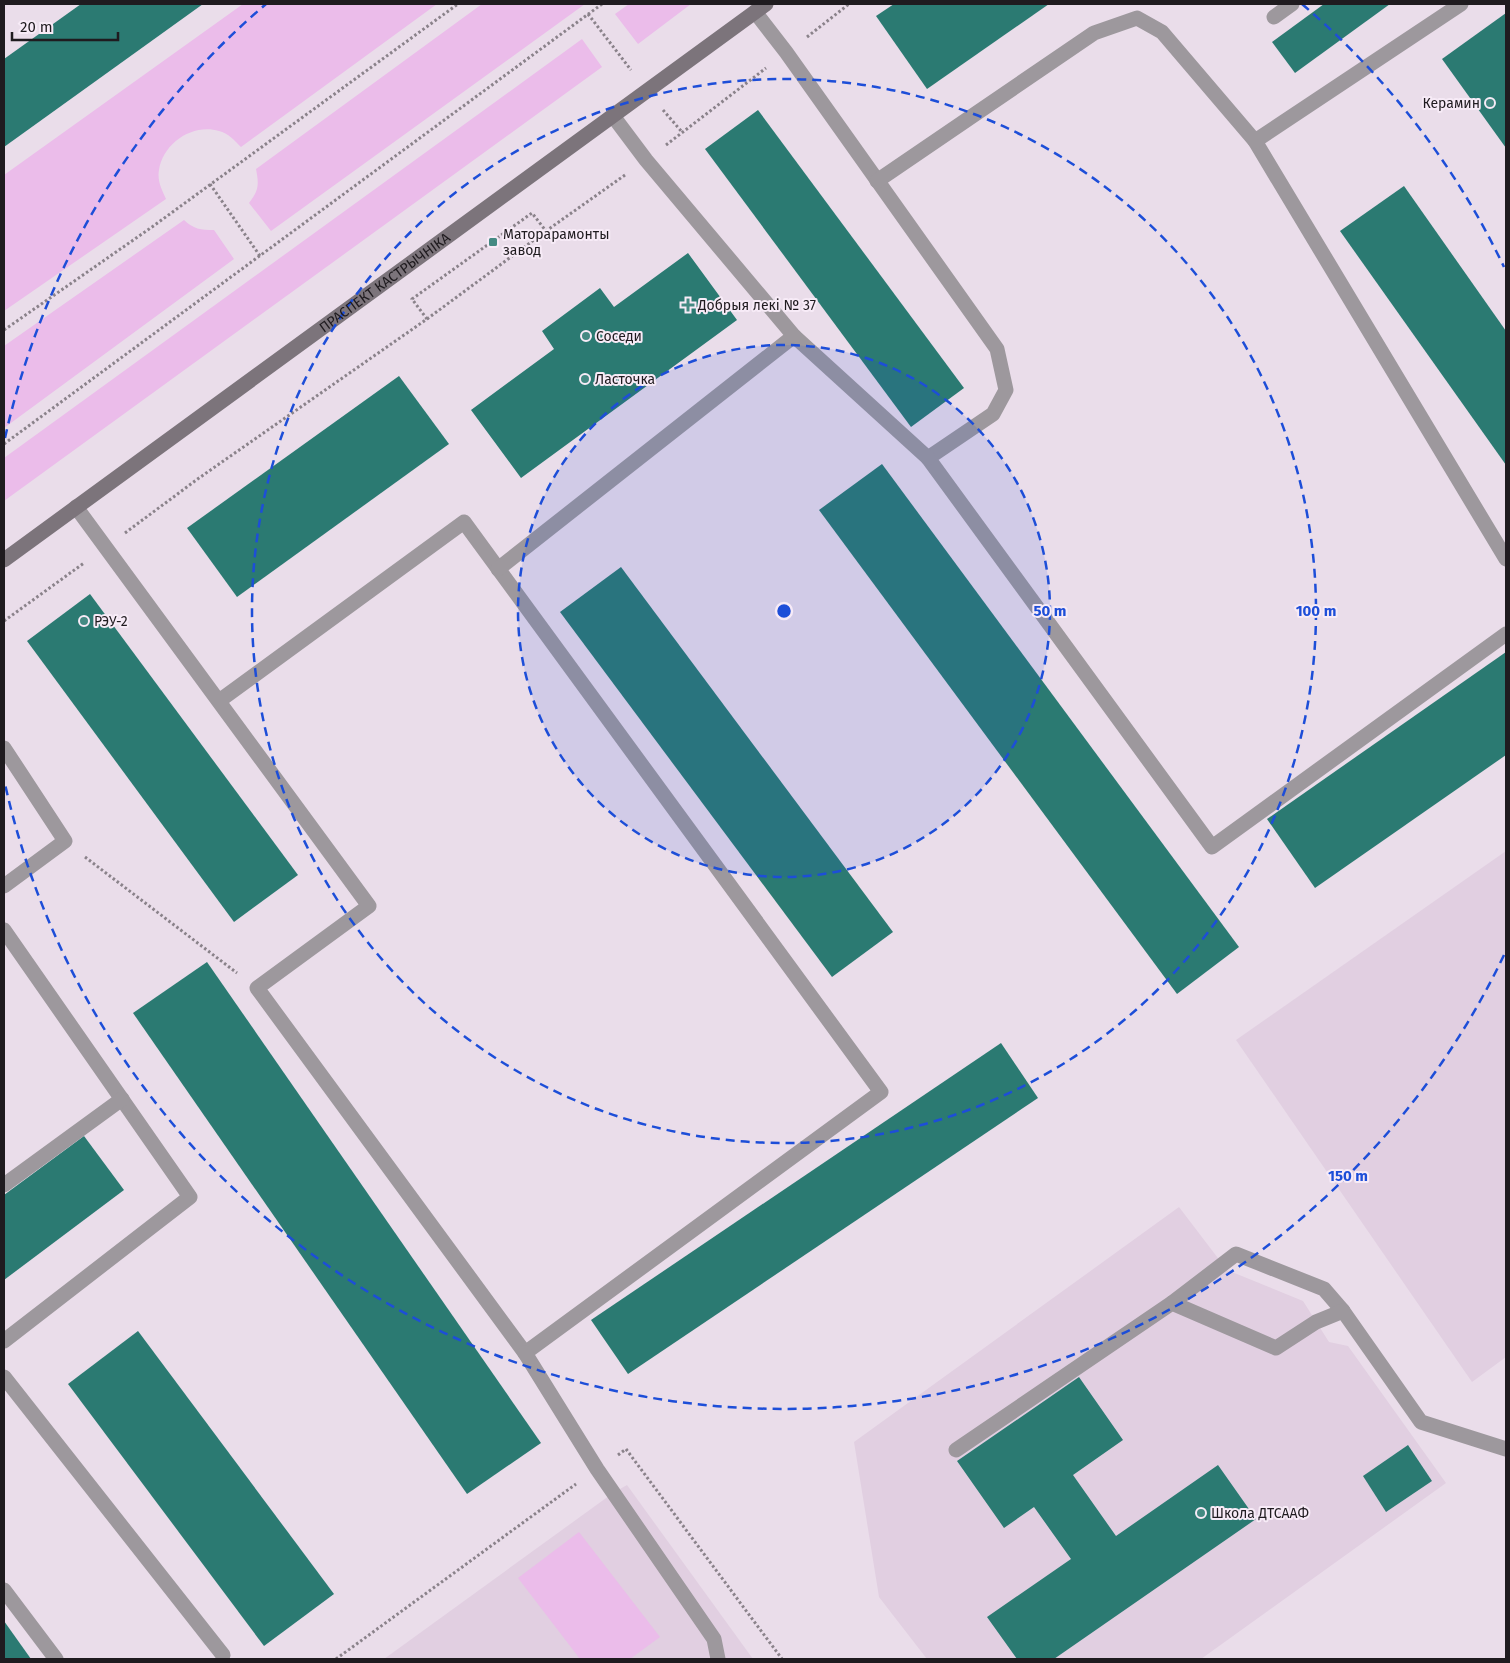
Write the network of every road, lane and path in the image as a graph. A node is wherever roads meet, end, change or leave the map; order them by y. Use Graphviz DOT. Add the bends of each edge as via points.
graph roads {
  1 [pos="458,4"];
  2 [pos="602,4"];
  3 [pos="849,4"];
  4 [pos="1292,4"];
  5 [pos="1461,4"];
  6 [pos="760,8"];
  7 [pos="1274,17"];
  8 [pos="786,52"];
  9 [pos="613,116"];
  10 [pos="1255,141"];
  11 [pos="646,160"];
  12 [pos="877,181"];
  13 [pos="210,184"];
  14 [pos="546,231"];
  15 [pos="260,256"];
  16 [pos="427,319"];
  17 [pos="4,330"];
  18 [pos="794,336"];
  19 [pos="4,444"];
  20 [pos="928,458"];
  21 [pos="76,508"];
  22 [pos="105,547"];
  23 [pos="1506,559"];
  24 [pos="4,560"];
  25 [pos="498,569"];
  26 [pos="4,622"];
  27 [pos="1506,634"];
  28 [pos="219,701"];
  29 [pos="4,748"];
  30 [pos="65,841"];
  31 [pos="4,886"];
  32 [pos="4,930"];
  33 [pos="257,988"];
  34 [pos="122,1099"];
  35 [pos="4,1185"];
  36 [pos="1172,1303"];
  37 [pos="1343,1311"];
  38 [pos="4,1341"];
  39 [pos="525,1353"];
  40 [pos="4,1377"];
  41 [pos="1506,1448"];
  42 [pos="956,1450"];
  43 [pos="597,1469"];
  44 [pos="4,1590"];
  45 [pos="223,1655"];
  46 [pos="56,1659"];
  47 [pos="336,1659"];
  48 [pos="718,1659"];
  49 [pos="782,1659"];
  1 -- 13 [label="path"];
  2 -- 15 [label="path"];
  3 -- 8 [label="path"];
  4 -- 7 [label="lane"];
  5 -- 10 [label="lane"];
  6 -- 8 [label="lane"];
  6 -- 9 [label="main road, ПРАСПЕКТ КАСТРЫЧНІКА"];
  8 -- 11 [label="path"];
  8 -- 12 [label="lane"];
  9 -- 11 [label="lane"];
  9 -- 21 [label="main road, ПРАСПЕКТ КАСТРЫЧНІКА"];
  10 -- 12 [label="lane" via="1162,32 1137,18 1094,33"];
  10 -- 23 [label="lane"];
  11 -- 14 [label="path"];
  11 -- 18 [label="lane"];
  12 -- 20 [label="lane" via="997,349 1006,390 993,414"];
  13 -- 15 [label="path"];
  13 -- 17 [label="path"];
  14 -- 16 [label="path"];
  14 -- 16 [label="path" via="532,213 412,299"];
  15 -- 19 [label="path"];
  16 -- 22 [label="path"];
  18 -- 20 [label="lane"];
  18 -- 25 [label="lane"];
  20 -- 27 [label="lane" via="1212,848"];
  21 -- 22 [label="lane"];
  21 -- 24 [label="main road, ПРАСПЕКТ КАСТРЫЧНІКА"];
  22 -- 26 [label="path"];
  22 -- 28 [label="lane"];
  25 -- 28 [label="lane" via="464,522"];
  25 -- 39 [label="lane" via="881,1092"];
  28 -- 33 [label="lane" via="369,906"];
  29 -- 30 [label="lane"];
  30 -- 31 [label="lane"];
  30 -- 33 [label="path"];
  32 -- 34 [label="lane"];
  33 -- 39 [label="lane"];
  34 -- 35 [label="lane"];
  34 -- 38 [label="lane" via="190,1197"];
  36 -- 37 [label="lane" via="1276,1348 1316,1322"];
  36 -- 37 [label="lane" via="1236,1254 1324,1289"];
  36 -- 42 [label="lane"];
  37 -- 41 [label="lane" via="1421,1422"];
  39 -- 43 [label="lane"];
  40 -- 45 [label="lane"];
  43 -- 47 [label="path"];
  43 -- 48 [label="lane" via="714,1639"];
  43 -- 49 [label="path" via="626,1450"];
  44 -- 46 [label="lane"];
}
